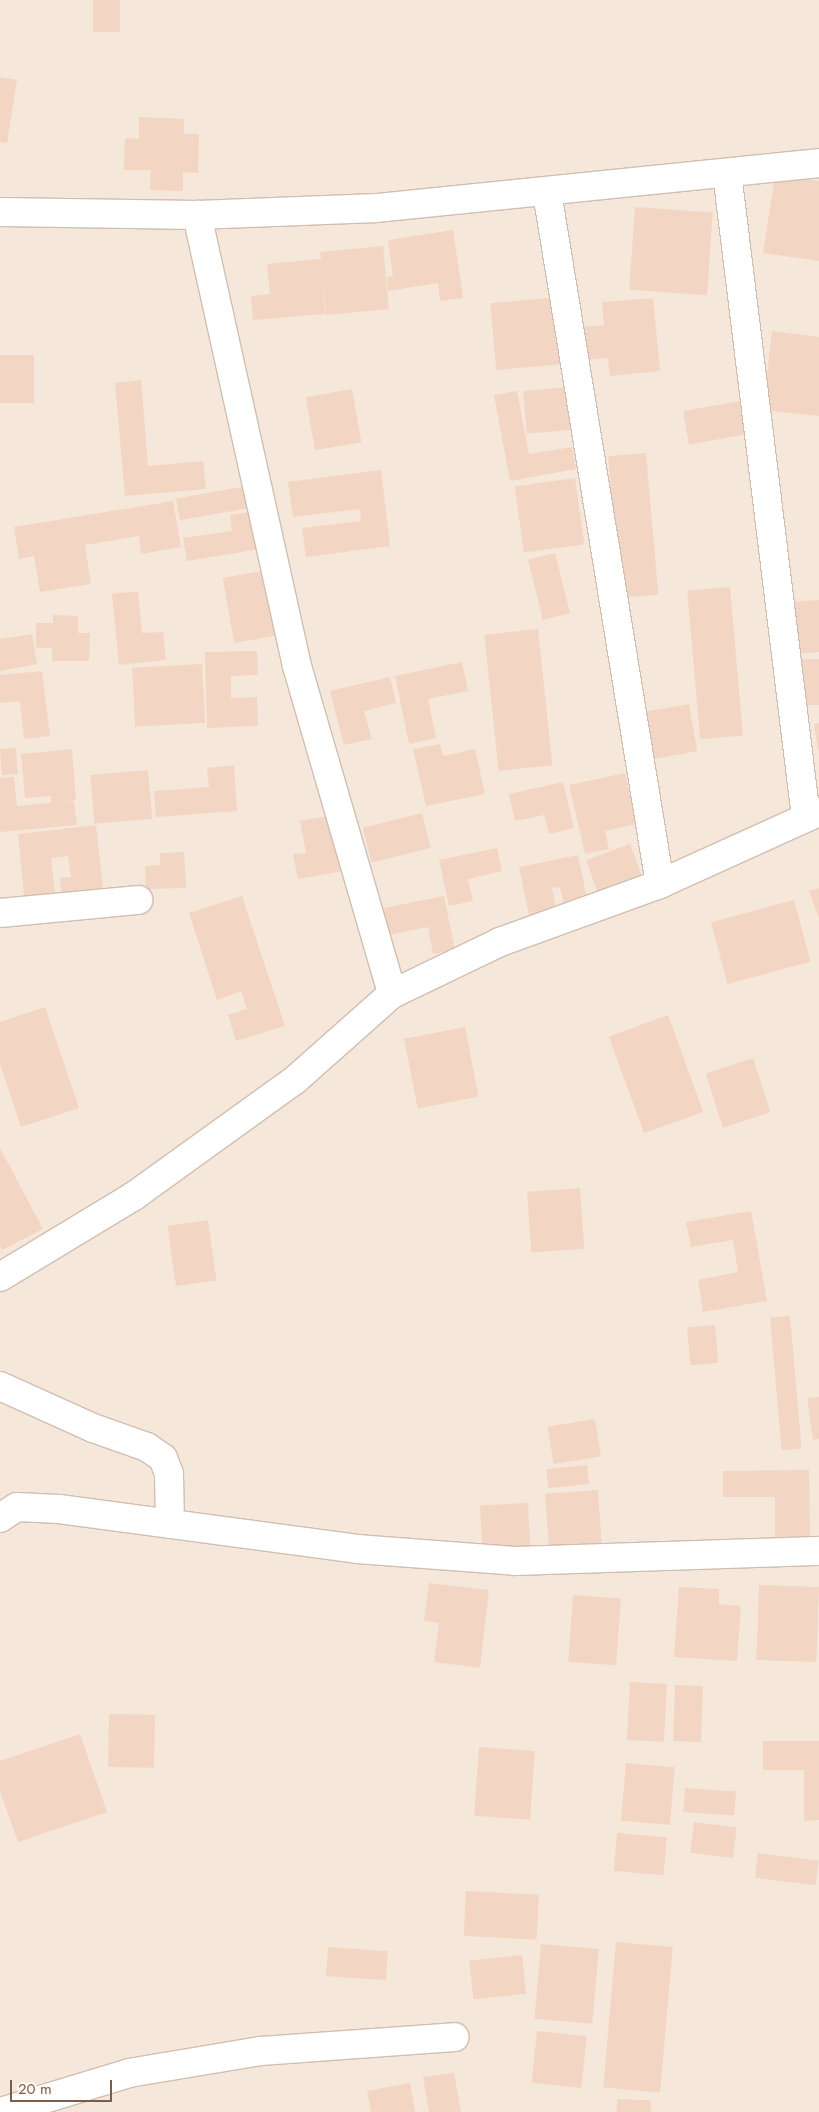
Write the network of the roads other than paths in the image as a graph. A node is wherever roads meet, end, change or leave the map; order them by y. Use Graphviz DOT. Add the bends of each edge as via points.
graph roads {
  1 [pos="819,163"];
  2 [pos="727,173"];
  3 [pos="548,192"];
  4 [pos="0,212"];
  5 [pos="196,215"];
  6 [pos="812,815"];
  7 [pos="660,884"];
  8 [pos="138,900"];
  9 [pos="0,913"];
  10 [pos="392,994"];
  11 [pos="0,1277"];
  12 [pos="0,1386"];
  13 [pos="6,1508"];
  14 [pos="170,1524"];
  15 [pos="819,1550"];
  16 [pos="454,2037"];
  17 [pos="1,2112"];
  1 -- 2 [label="street"];
  2 -- 3 [label="street"];
  2 -- 6 [label="street"];
  3 -- 5 [label="street" via="377,208"];
  3 -- 7 [label="street"];
  4 -- 5 [label="street"];
  5 -- 10 [label="street" via="297,666"];
  6 -- 7 [label="street"];
  7 -- 10 [label="street" via="500,942"];
  8 -- 9 [label="street"];
  10 -- 11 [label="street" via="295,1080 134,1196"];
  12 -- 14 [label="street" via="93,1428 146,1447 163,1458 169,1474"];
  13 -- 14 [label="street" via="59,1510"];
  14 -- 15 [label="street" via="357,1549 515,1561"];
  16 -- 17 [label="street" via="261,2051 130,2073"];
}
